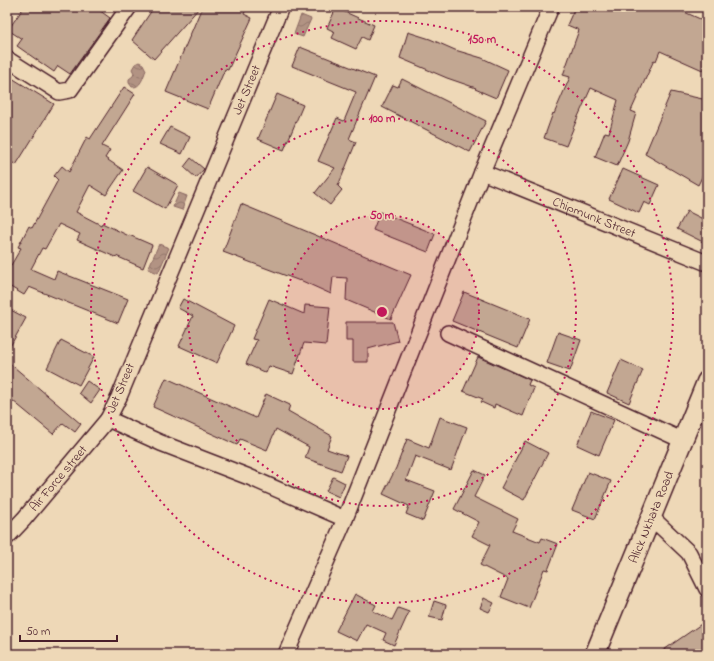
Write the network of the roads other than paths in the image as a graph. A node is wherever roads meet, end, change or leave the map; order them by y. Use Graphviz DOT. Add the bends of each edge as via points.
graph roads {
  1 [pos="129,7"];
  2 [pos="281,7"];
  3 [pos="551,7"];
  4 [pos="7,59"];
  5 [pos="482,172"];
  6 [pos="707,263"];
  7 [pos="448,333"];
  8 [pos="707,381"];
  9 [pos="108,419"];
  10 [pos="684,440"];
  11 [pos="652,518"];
  12 [pos="345,519"];
  13 [pos="7,537"];
  14 [pos="707,589"];
  15 [pos="286,654"];
  16 [pos="595,654"];
  1 -- 4 [label="street" via="70,90 59,92"];
  2 -- 9 [label="street, Jet Street"];
  3 -- 5 [label="street"];
  5 -- 6 [label="street, Chipmunk Street"];
  5 -- 12 [label="street"];
  7 -- 10 [label="street"];
  8 -- 10 [label="main road, Alick Nkhata Road"];
  9 -- 12 [label="street, Jet Street"];
  9 -- 13 [label="street, Air Force street"];
  10 -- 11 [label="main road, Alick Nkhata Road"];
  11 -- 14 [label="street" via="689,553"];
  11 -- 16 [label="main road, Alick Nkhata Road"];
  12 -- 15 [label="street"];
}
